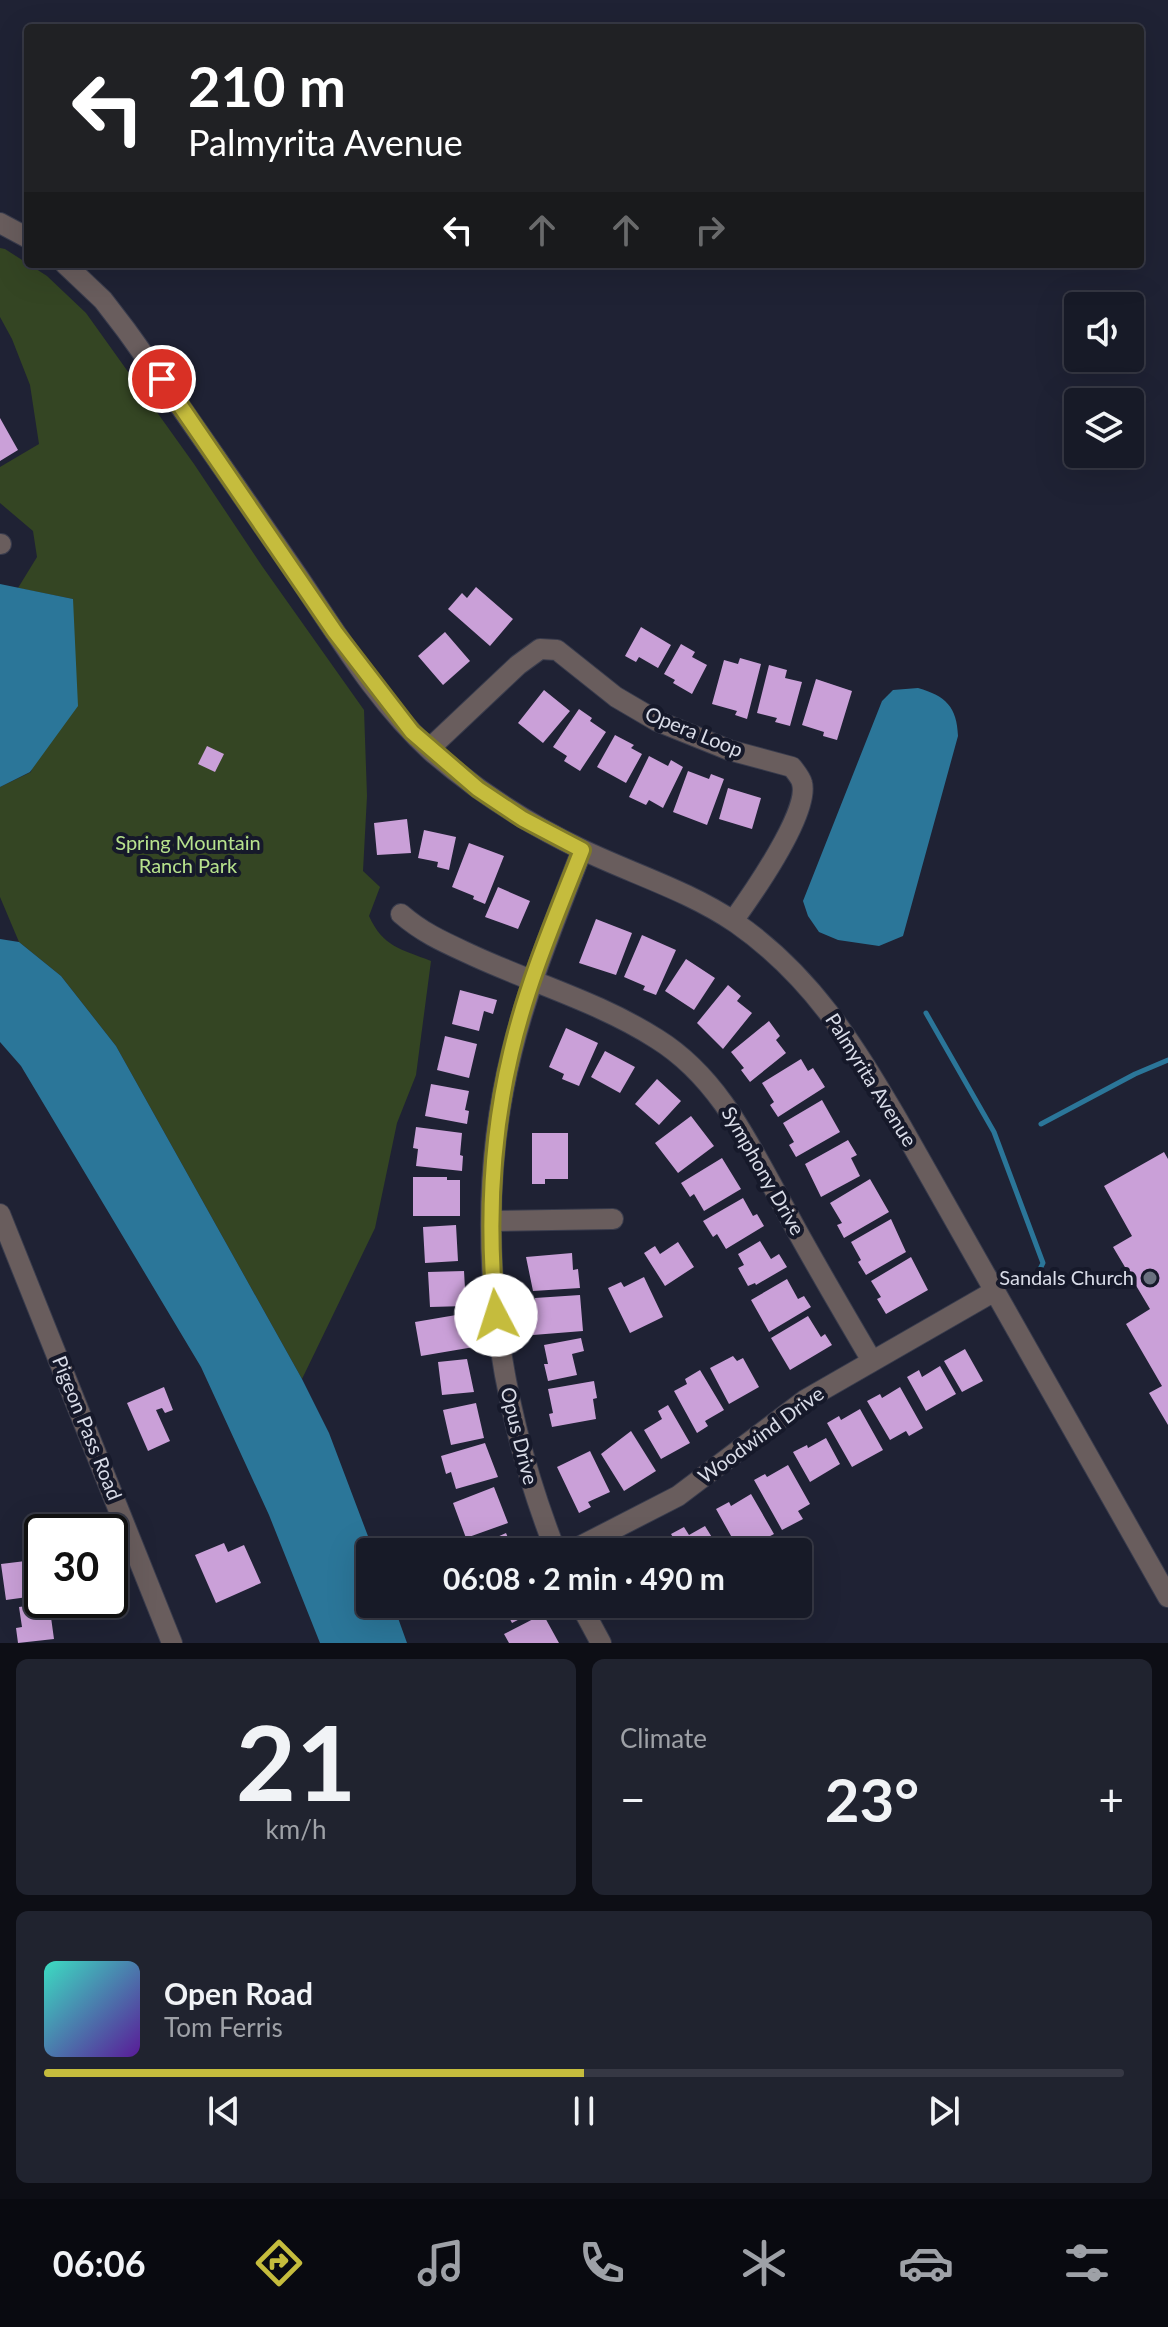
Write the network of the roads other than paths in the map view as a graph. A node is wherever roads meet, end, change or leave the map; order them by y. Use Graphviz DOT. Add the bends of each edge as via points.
graph roads {
  1 [pos="0,223"];
  2 [pos="24,236"];
  3 [pos="69,268"];
  4 [pos="429,749"];
  5 [pos="582,850"];
  6 [pos="401,914"];
  7 [pos="733,921"];
  8 [pos="531,982"];
  9 [pos="0,1214"];
  10 [pos="613,1219"];
  11 [pos="491,1221"];
  12 [pos="993,1292"];
  13 [pos="872,1361"];
  14 [pos="551,1538"];
  15 [pos="596,1538"];
  16 [pos="1168,1597"];
  17 [pos="588,1618"];
  18 [pos="172,1643"];
  19 [pos="601,1643"];
  1 -- 2 [label="street"];
  3 -- 4 [label="street, Palmyrita Avenue" via="111,310 358,664"];
  4 -- 5 [label="street, Palmyrita Avenue" via="501,804"];
  4 -- 7 [label="street, Opera Loop" via="540,649 557,650 616,697 657,721 729,750 792,767 802,783 800,804 767,873"];
  5 -- 7 [label="street, Palmyrita Avenue"];
  5 -- 8 [label="street, Opus Drive"];
  6 -- 8 [label="street, Symphony Drive" via="423,932"];
  7 -- 12 [label="street, Palmyrita Avenue" via="793,970 839,1024"];
  8 -- 11 [label="street, Opus Drive" via="502,1103"];
  8 -- 13 [label="street, Symphony Drive" via="607,1011 692,1066 732,1114"];
  9 -- 18 [label="street, Pigeon Pass Road"];
  10 -- 11 [label="street"];
  11 -- 14 [label="street, Opus Drive" via="499,1342 513,1420"];
  12 -- 13 [label="street, Woodwind Drive"];
  12 -- 16 [label="street, Palmyrita Avenue"];
  13 -- 15 [label="street, Woodwind Drive" via="783,1414 678,1496"];
  17 -- 19 [label="street"];
}
